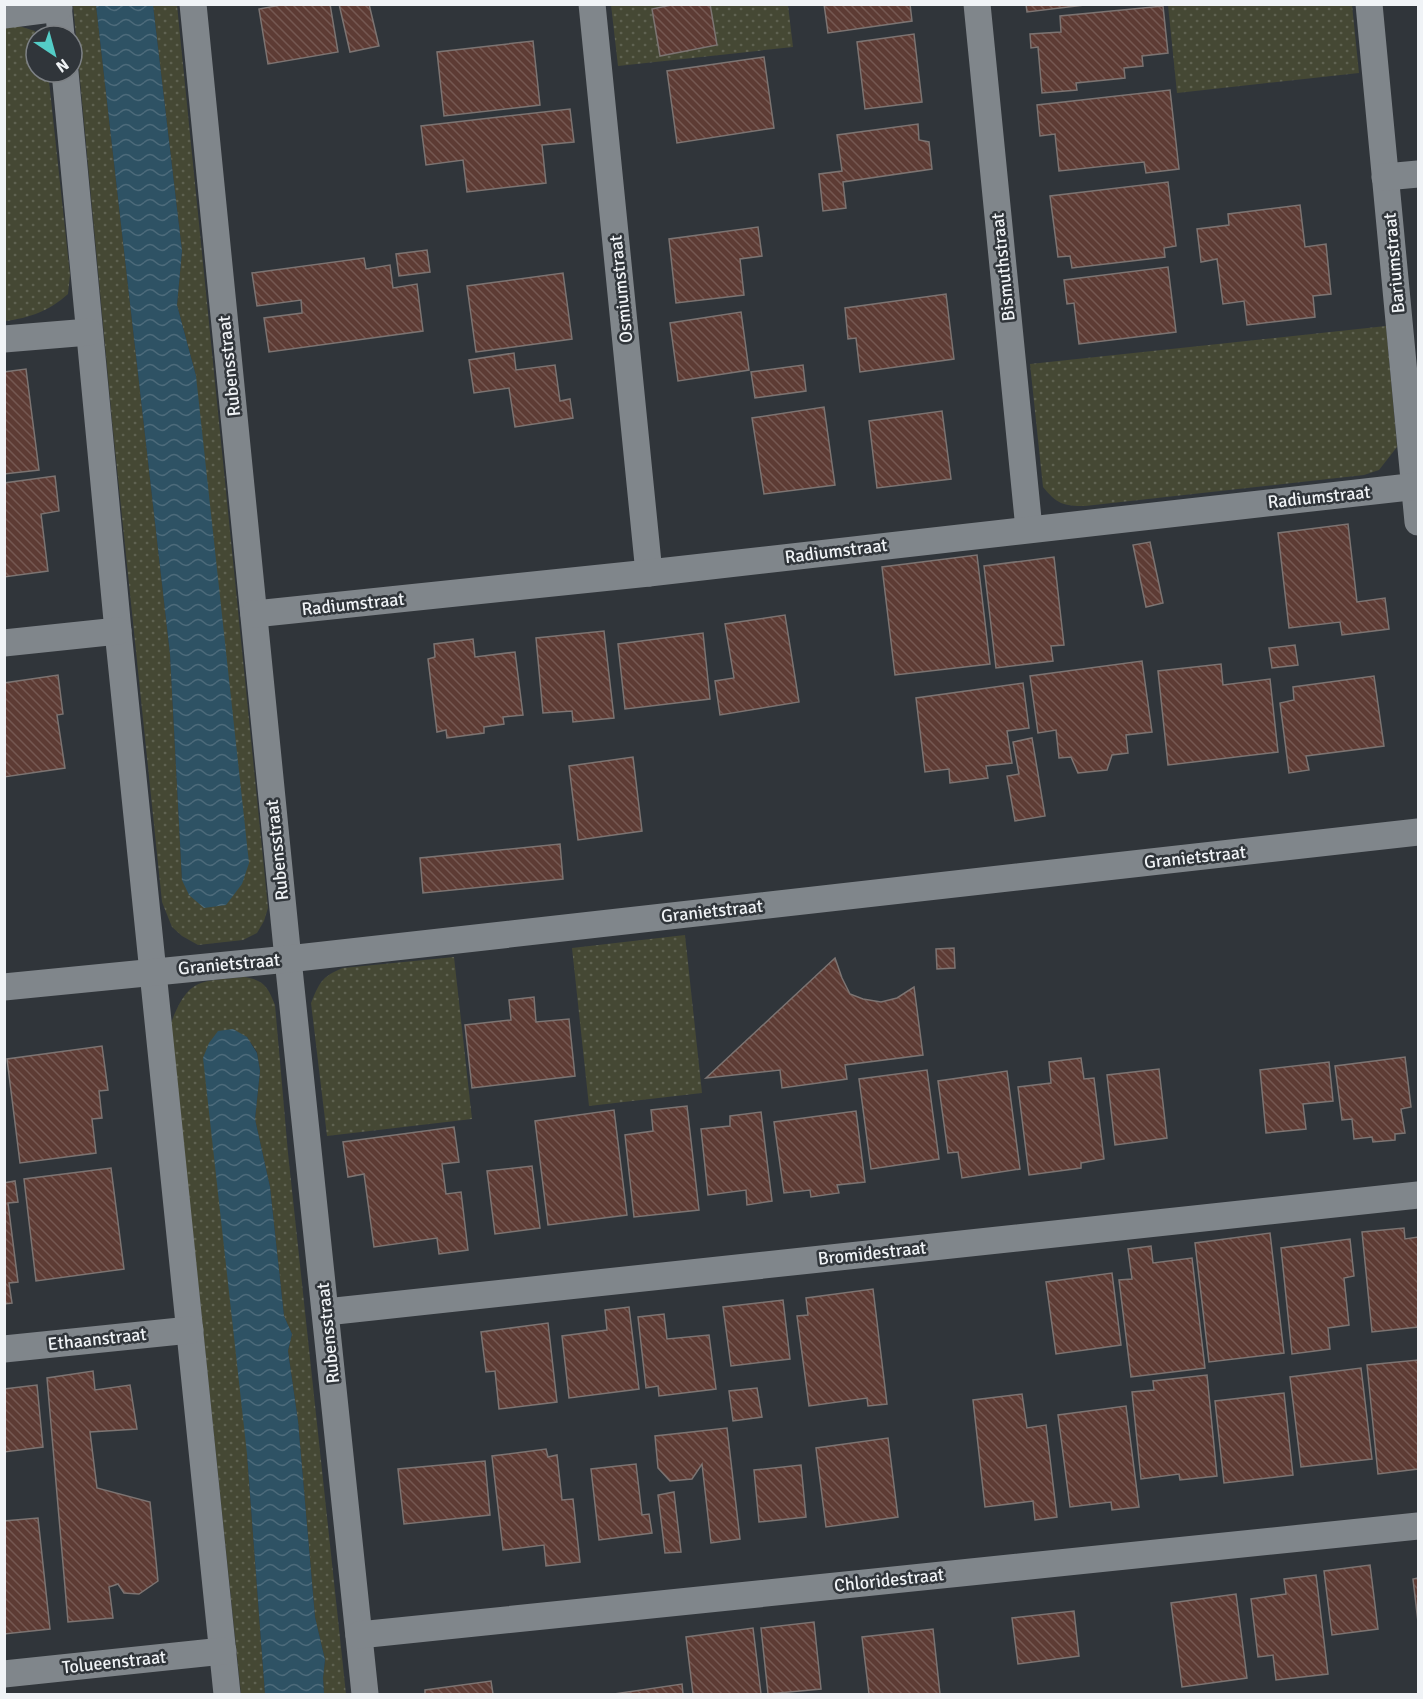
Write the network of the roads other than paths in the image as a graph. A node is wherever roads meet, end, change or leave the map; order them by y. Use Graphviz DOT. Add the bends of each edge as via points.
graph roads {
  1 [pos="193,4"];
  2 [pos="592,4"];
  3 [pos="977,4"];
  4 [pos="1369,4"];
  5 [pos="59,6"];
  6 [pos="4,15"];
  7 [pos="60,24"];
  8 [pos="66,84"];
  9 [pos="1419,174"];
  10 [pos="1386,177"];
  11 [pos="89,332"];
  12 [pos="4,339"];
  13 [pos="1417,486"];
  14 [pos="1419,522"];
  15 [pos="1029,529"];
  16 [pos="649,573"];
  17 [pos="254,614"];
  18 [pos="118,631"];
  19 [pos="4,643"];
  20 [pos="1419,832"];
  21 [pos="288,959"];
  22 [pos="152,971"];
  23 [pos="4,987"];
  24 [pos="1419,1195"];
  25 [pos="326,1312"];
  26 [pos="190,1330"];
  27 [pos="4,1349"];
  28 [pos="1419,1526"];
  29 [pos="359,1635"];
  30 [pos="222,1651"];
  31 [pos="4,1674"];
  32 [pos="227,1695"];
  33 [pos="365,1695"];
  1 -- 17 [label="street, Rubensstraat"];
  2 -- 16 [label="street, Osmiumstraat"];
  3 -- 15 [label="street, Bismuthstraat"];
  4 -- 10 [label="street, Bariumstraat"];
  5 -- 6 [label="street"];
  5 -- 7 [label="street"];
  8 -- 11 [label="street"];
  9 -- 10 [label="street"];
  10 -- 13 [label="street, Bariumstraat"];
  11 -- 12 [label="street"];
  11 -- 18 [label="street"];
  13 -- 14 [label="street, Bariumstraat"];
  13 -- 15 [label="street, Radiumstraat"];
  15 -- 16 [label="street, Radiumstraat"];
  16 -- 17 [label="street, Radiumstraat"];
  17 -- 21 [label="street, Rubensstraat"];
  18 -- 19 [label="street"];
  18 -- 22 [label="street"];
  20 -- 21 [label="street, Granietstraat"];
  21 -- 22 [label="street, Granietstraat"];
  21 -- 25 [label="street, Rubensstraat"];
  22 -- 23 [label="street, Granietstraat"];
  22 -- 26 [label="street"];
  24 -- 25 [label="street, Bromidestraat"];
  25 -- 29 [label="street, Rubensstraat"];
  26 -- 27 [label="street, Ethaanstraat"];
  26 -- 30 [label="street"];
  28 -- 29 [label="street, Chloridestraat"];
  29 -- 33 [label="street, Rubensstraat"];
  30 -- 31 [label="street, Tolueenstraat"];
  30 -- 32 [label="street"];
}
